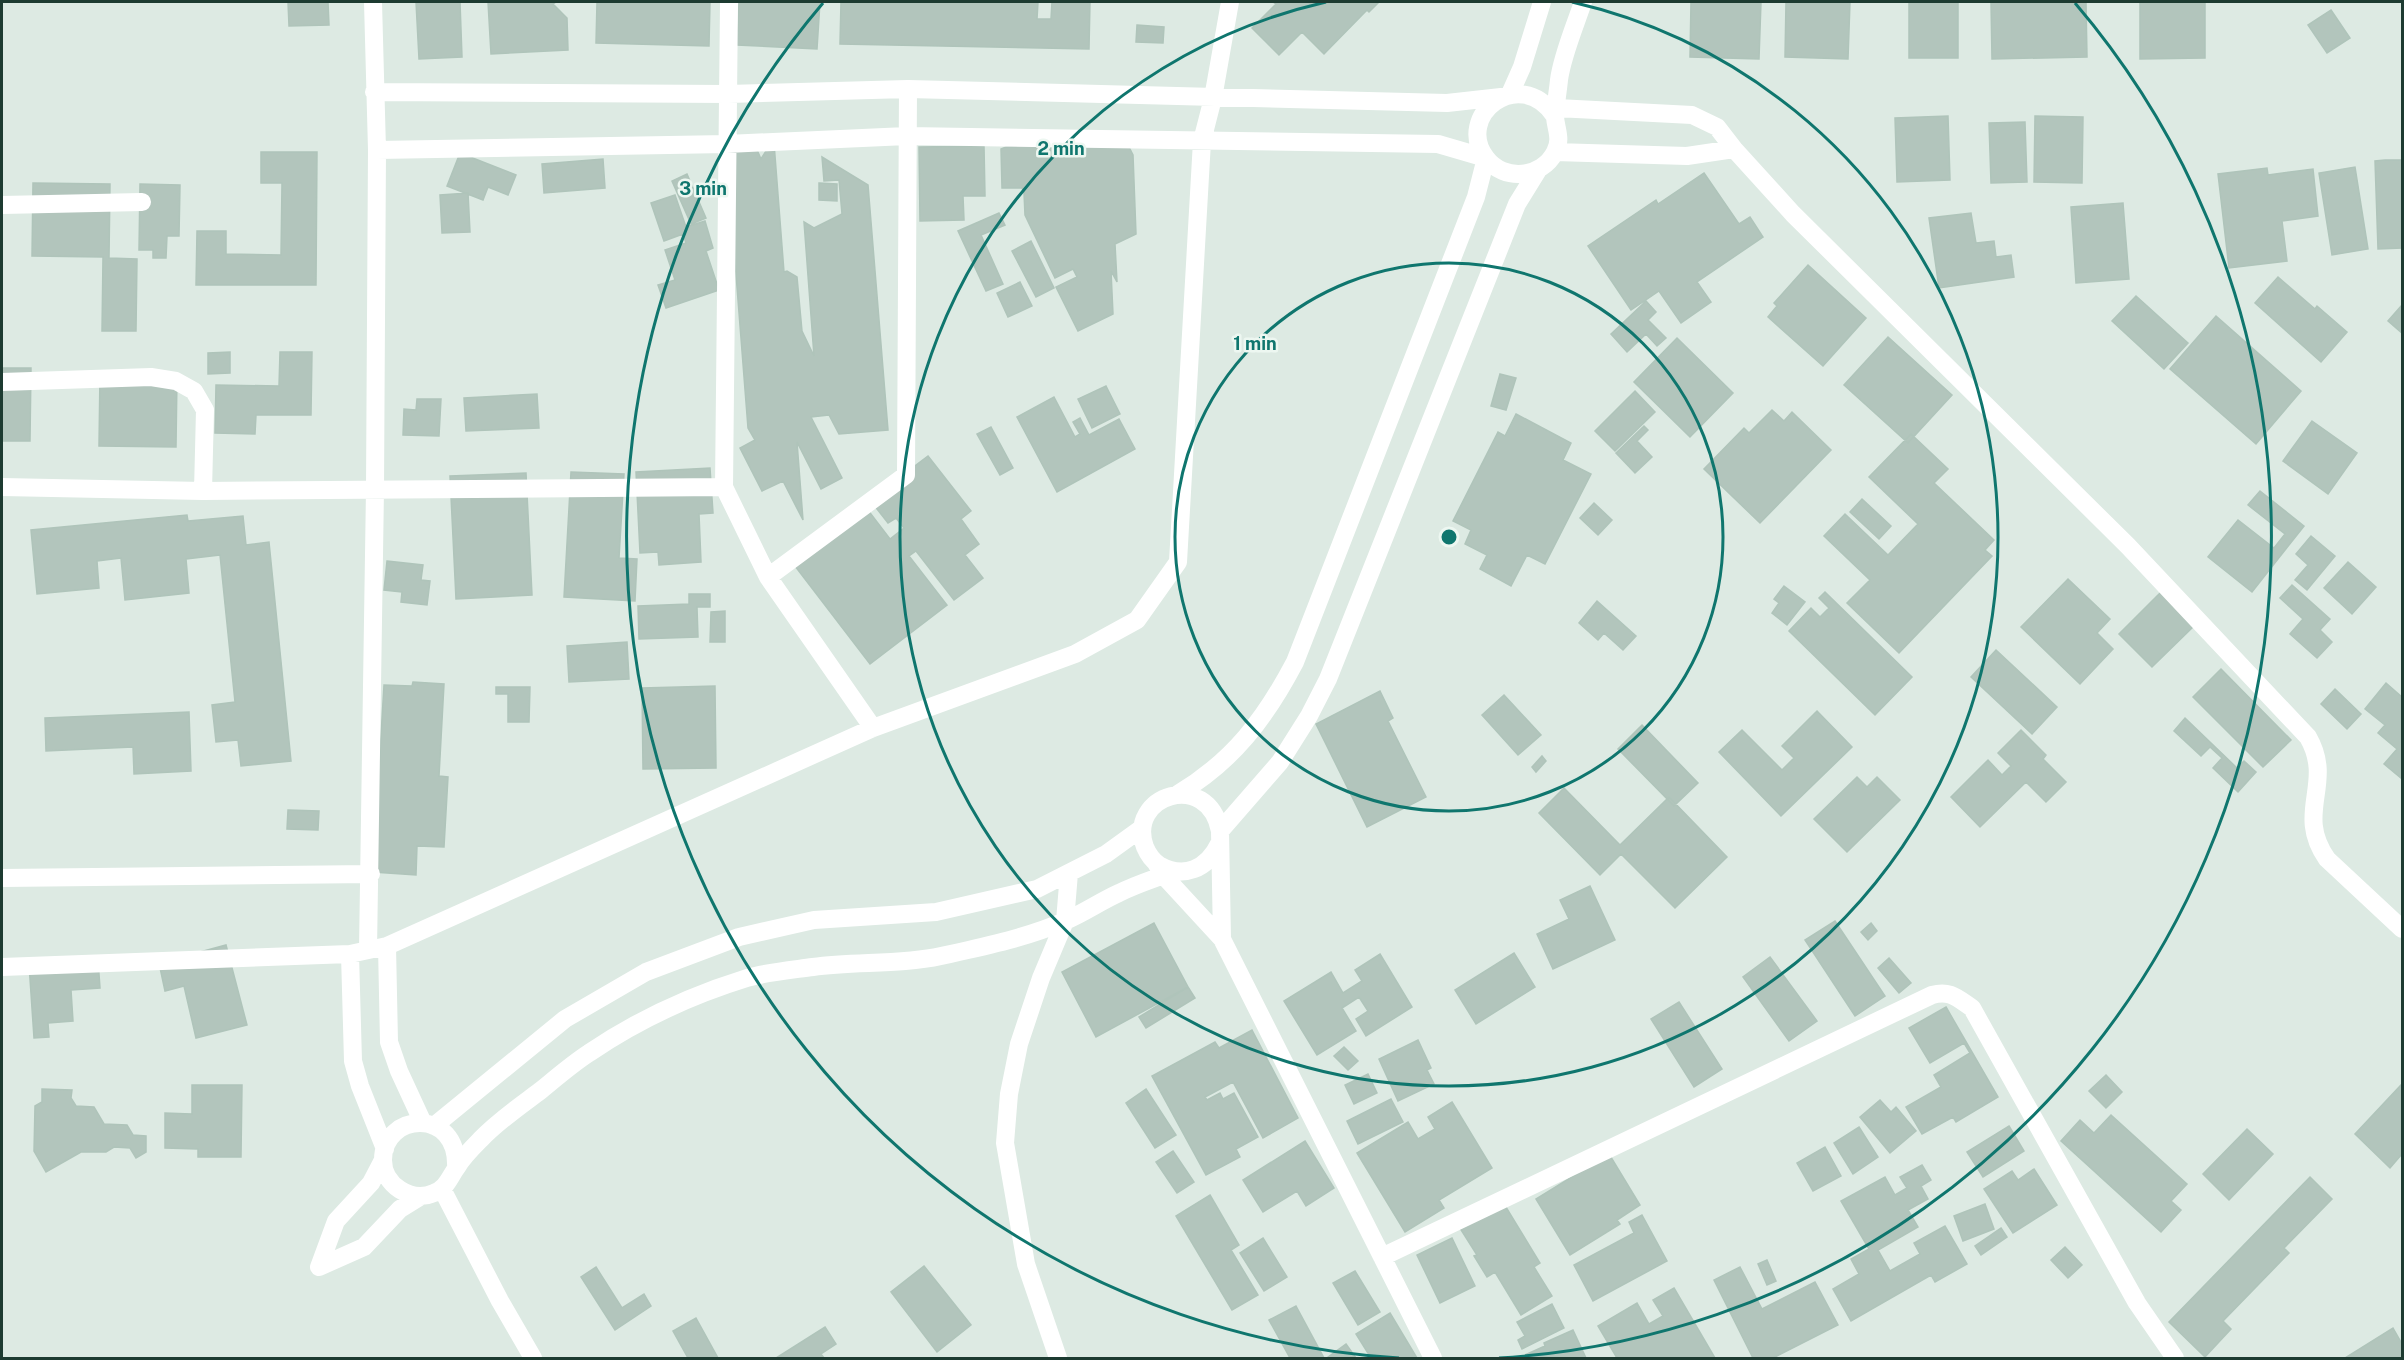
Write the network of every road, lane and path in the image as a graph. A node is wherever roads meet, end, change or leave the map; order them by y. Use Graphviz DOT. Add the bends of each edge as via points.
graph roads {
  1 [pos="373,2"];
  2 [pos="729,2"];
  3 [pos="1230,2"];
  4 [pos="1542,2"];
  5 [pos="1583,2"];
  6 [pos="908,89"];
  7 [pos="374,92"];
  8 [pos="728,94"];
  9 [pos="1506,96"];
  10 [pos="1213,98"];
  11 [pos="1553,110"];
  12 [pos="907,136"];
  13 [pos="1202,141"];
  14 [pos="727,144"];
  15 [pos="1734,149"];
  16 [pos="377,150"];
  17 [pos="1555,152"];
  18 [pos="1486,158"];
  19 [pos="1538,170"];
  20 [pos="142,202"];
  21 [pos="2,205"];
  22 [pos="2,382"];
  23 [pos="2,487"];
  24 [pos="724,487"];
  25 [pos="375,489"];
  26 [pos="203,491"];
  27 [pos="768,577"];
  28 [pos="873,728"];
  29 [pos="1178,794"];
  30 [pos="1143,828"];
  31 [pos="1220,838"];
  32 [pos="1164,870"];
  33 [pos="370,873"];
  34 [pos="1069,873"];
  35 [pos="2,878"];
  36 [pos="1065,921"];
  37 [pos="2403,929"];
  38 [pos="1222,939"];
  39 [pos="387,946"];
  40 [pos="359,952"];
  41 [pos="2,968"];
  42 [pos="429,1124"];
  43 [pos="384,1154"];
  44 [pos="456,1168"];
  45 [pos="442,1189"];
  46 [pos="421,1196"];
  47 [pos="1382,1257"];
  48 [pos="533,1359"];
  49 [pos="1058,1359"];
  50 [pos="1433,1359"];
  51 [pos="2175,1359"];
  1 -- 7 [label="street"];
  2 -- 8 [label="street"];
  3 -- 10 [label="street"];
  4 -- 9 [label="street" via="1522,67"];
  5 -- 11 [label="street"];
  6 -- 8 [label="street"];
  6 -- 10 [label="street"];
  6 -- 12 [label="street"];
  7 -- 8 [label="street"];
  7 -- 16 [label="street"];
  8 -- 14 [label="street"];
  9 -- 10 [label="street" via="1447,104"];
  9 -- 11 [label="street" via="1524,94"];
  9 -- 18 [label="street" via="1490,106 1482,117 1479,146"];
  10 -- 13 [label="street"];
  11 -- 15 [label="street" via="1692,115 1717,127"];
  11 -- 17 [label="street" via="1559,128"];
  12 -- 13 [label="street"];
  12 -- 14 [label="street"];
  12 -- 27 [label="street" via="906,475"];
  13 -- 18 [label="street" via="1438,144"];
  13 -- 28 [label="street" via="1179,562 1137,620 1085,648"];
  14 -- 16 [label="street"];
  14 -- 24 [label="street"];
  15 -- 17 [label="street" via="1687,156"];
  15 -- 37 [label="street" via="1793,214 2128,546 2308,737 2319,771 2312,818 2319,847"];
  16 -- 25 [label="street"];
  17 -- 19 [label="street"];
  18 -- 19 [label="street" via="1510,174"];
  18 -- 29 [label="street" via="1476,197 1295,662 1276,698 1226,760"];
  19 -- 31 [label="street" via="1517,204 1328,679 1280,762"];
  20 -- 21 [label="street"];
  22 -- 26 [label="street" via="151,377 176,381 194,391 205,410"];
  23 -- 26 [label="street"];
  24 -- 25 [label="street"];
  24 -- 27 [label="street"];
  25 -- 26 [label="street"];
  25 -- 33 [label="street"];
  27 -- 28 [label="street"];
  28 -- 39 [label="street"];
  29 -- 30 [label="street" via="1154,805"];
  29 -- 31 [label="street" via="1190,795 1212,808"];
  30 -- 32 [label="street" via="1145,847"];
  30 -- 34 [label="street"];
  31 -- 32 [label="street" via="1206,864 1196,870"];
  31 -- 38 [label="street"];
  32 -- 36 [label="street"];
  32 -- 38 [label="street"];
  33 -- 35 [label="street"];
  33 -- 40 [label="street"];
  34 -- 36 [label="street"];
  34 -- 42 [label="street" via="1037,889 936,912 814,920 739,937 646,972 565,1019"];
  36 -- 44 [label="street" via="1022,937 937,957 814,966 748,978 663,1011 588,1053 496,1125"];
  36 -- 49 [label="street" via="1019,1044 1005,1143 1026,1264"];
  38 -- 47 [label="street"];
  39 -- 40 [label="street"];
  39 -- 42 [label="street" via="389,1042 399,1071"];
  40 -- 41 [label="street"];
  40 -- 43 [label="street" via="353,1061"];
  42 -- 43 [label="street" via="410,1124 399,1129"];
  42 -- 44 [label="street" via="453,1143"];
  43 -- 46 [label="street" via="390,1182 409,1195"];
  43 -- 46 [label="street" via="371,1183 336,1221 320,1267 364,1248 400,1209"];
  44 -- 45 [label="street"];
  45 -- 46 [label="street"];
  45 -- 48 [label="street"];
  47 -- 50 [label="street"];
  47 -- 51 [label="street" via="1943,992 1972,1008 2137,1303"];
}
